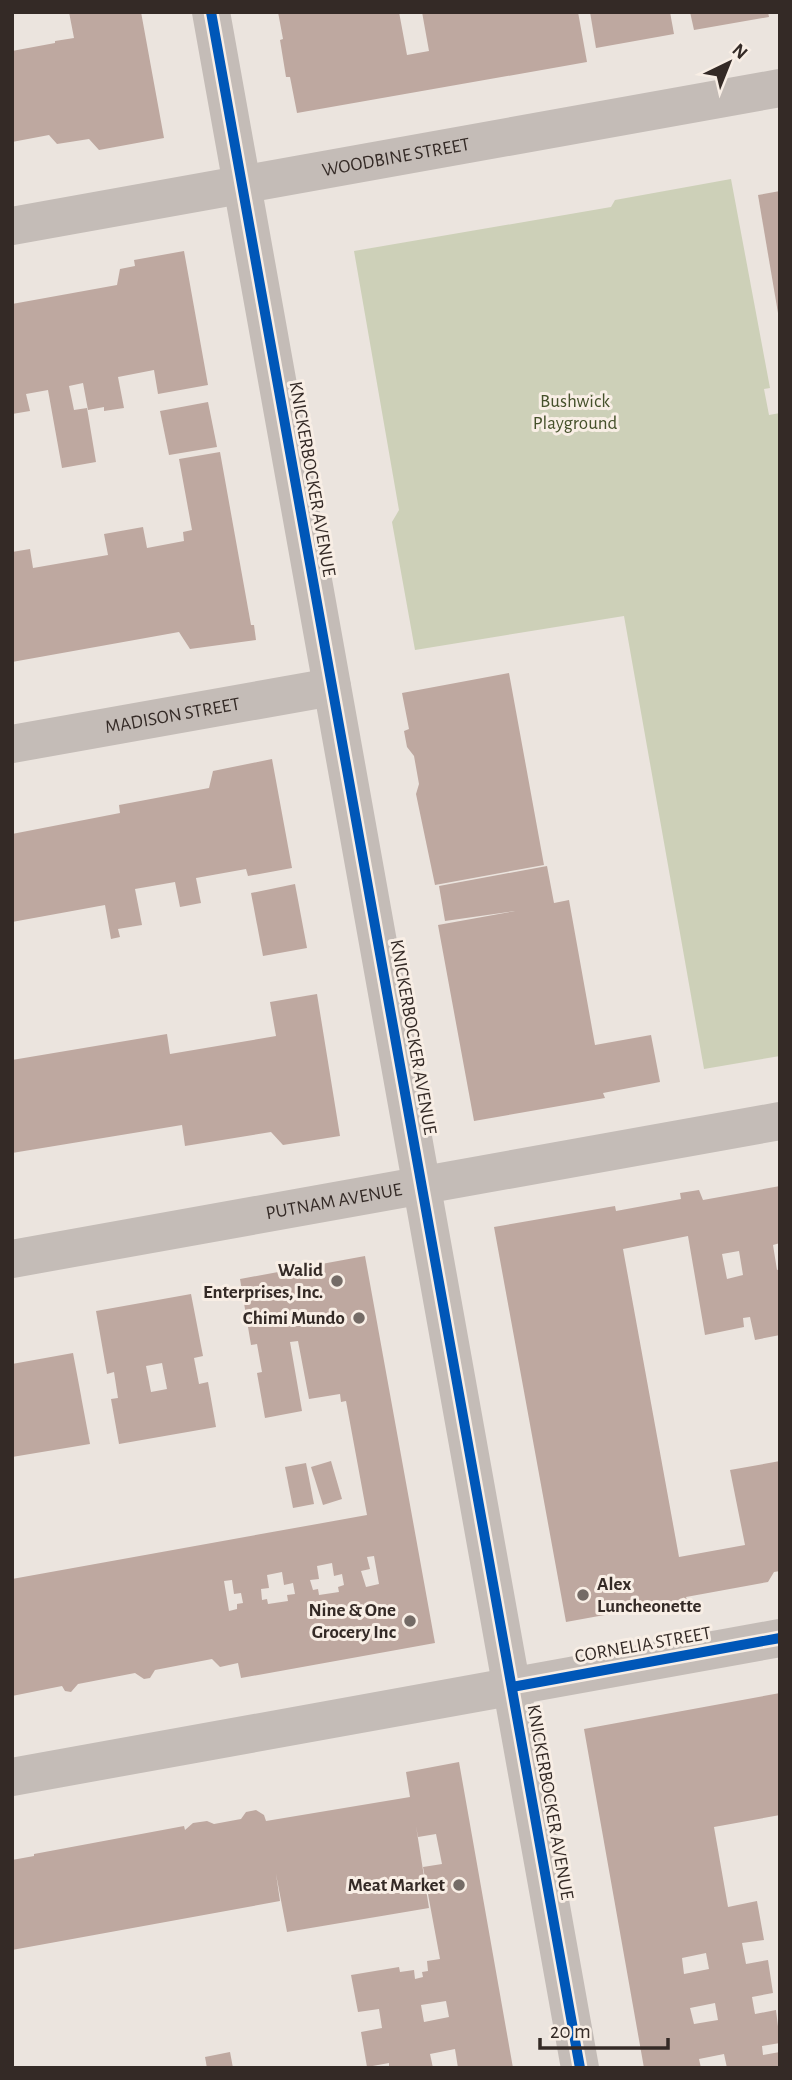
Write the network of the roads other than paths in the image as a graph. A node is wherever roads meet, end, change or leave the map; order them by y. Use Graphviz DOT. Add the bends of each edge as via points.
graph roads {
  1 [pos="211,12"];
  2 [pos="780,88"];
  3 [pos="242,185"];
  4 [pos="12,226"];
  5 [pos="332,687"];
  6 [pos="12,744"];
  7 [pos="780,1121"];
  8 [pos="422,1185"];
  9 [pos="12,1259"];
  10 [pos="780,1638"];
  11 [pos="512,1687"];
  12 [pos="12,1777"];
  13 [pos="580,2068"];
  1 -- 3 [label="street, KNICKERBOCKER AVENUE"];
  2 -- 3 [label="street, WOODBINE STREET"];
  3 -- 4 [label="street, WOODBINE STREET"];
  3 -- 5 [label="street, KNICKERBOCKER AVENUE"];
  5 -- 6 [label="street, MADISON STREET"];
  5 -- 8 [label="street, KNICKERBOCKER AVENUE"];
  7 -- 8 [label="street, PUTNAM AVENUE"];
  8 -- 9 [label="street, PUTNAM AVENUE"];
  8 -- 11 [label="street, KNICKERBOCKER AVENUE"];
  10 -- 11 [label="street, CORNELIA STREET"];
  11 -- 12 [label="street, CORNELIA STREET"];
  11 -- 13 [label="street, KNICKERBOCKER AVENUE"];
}
